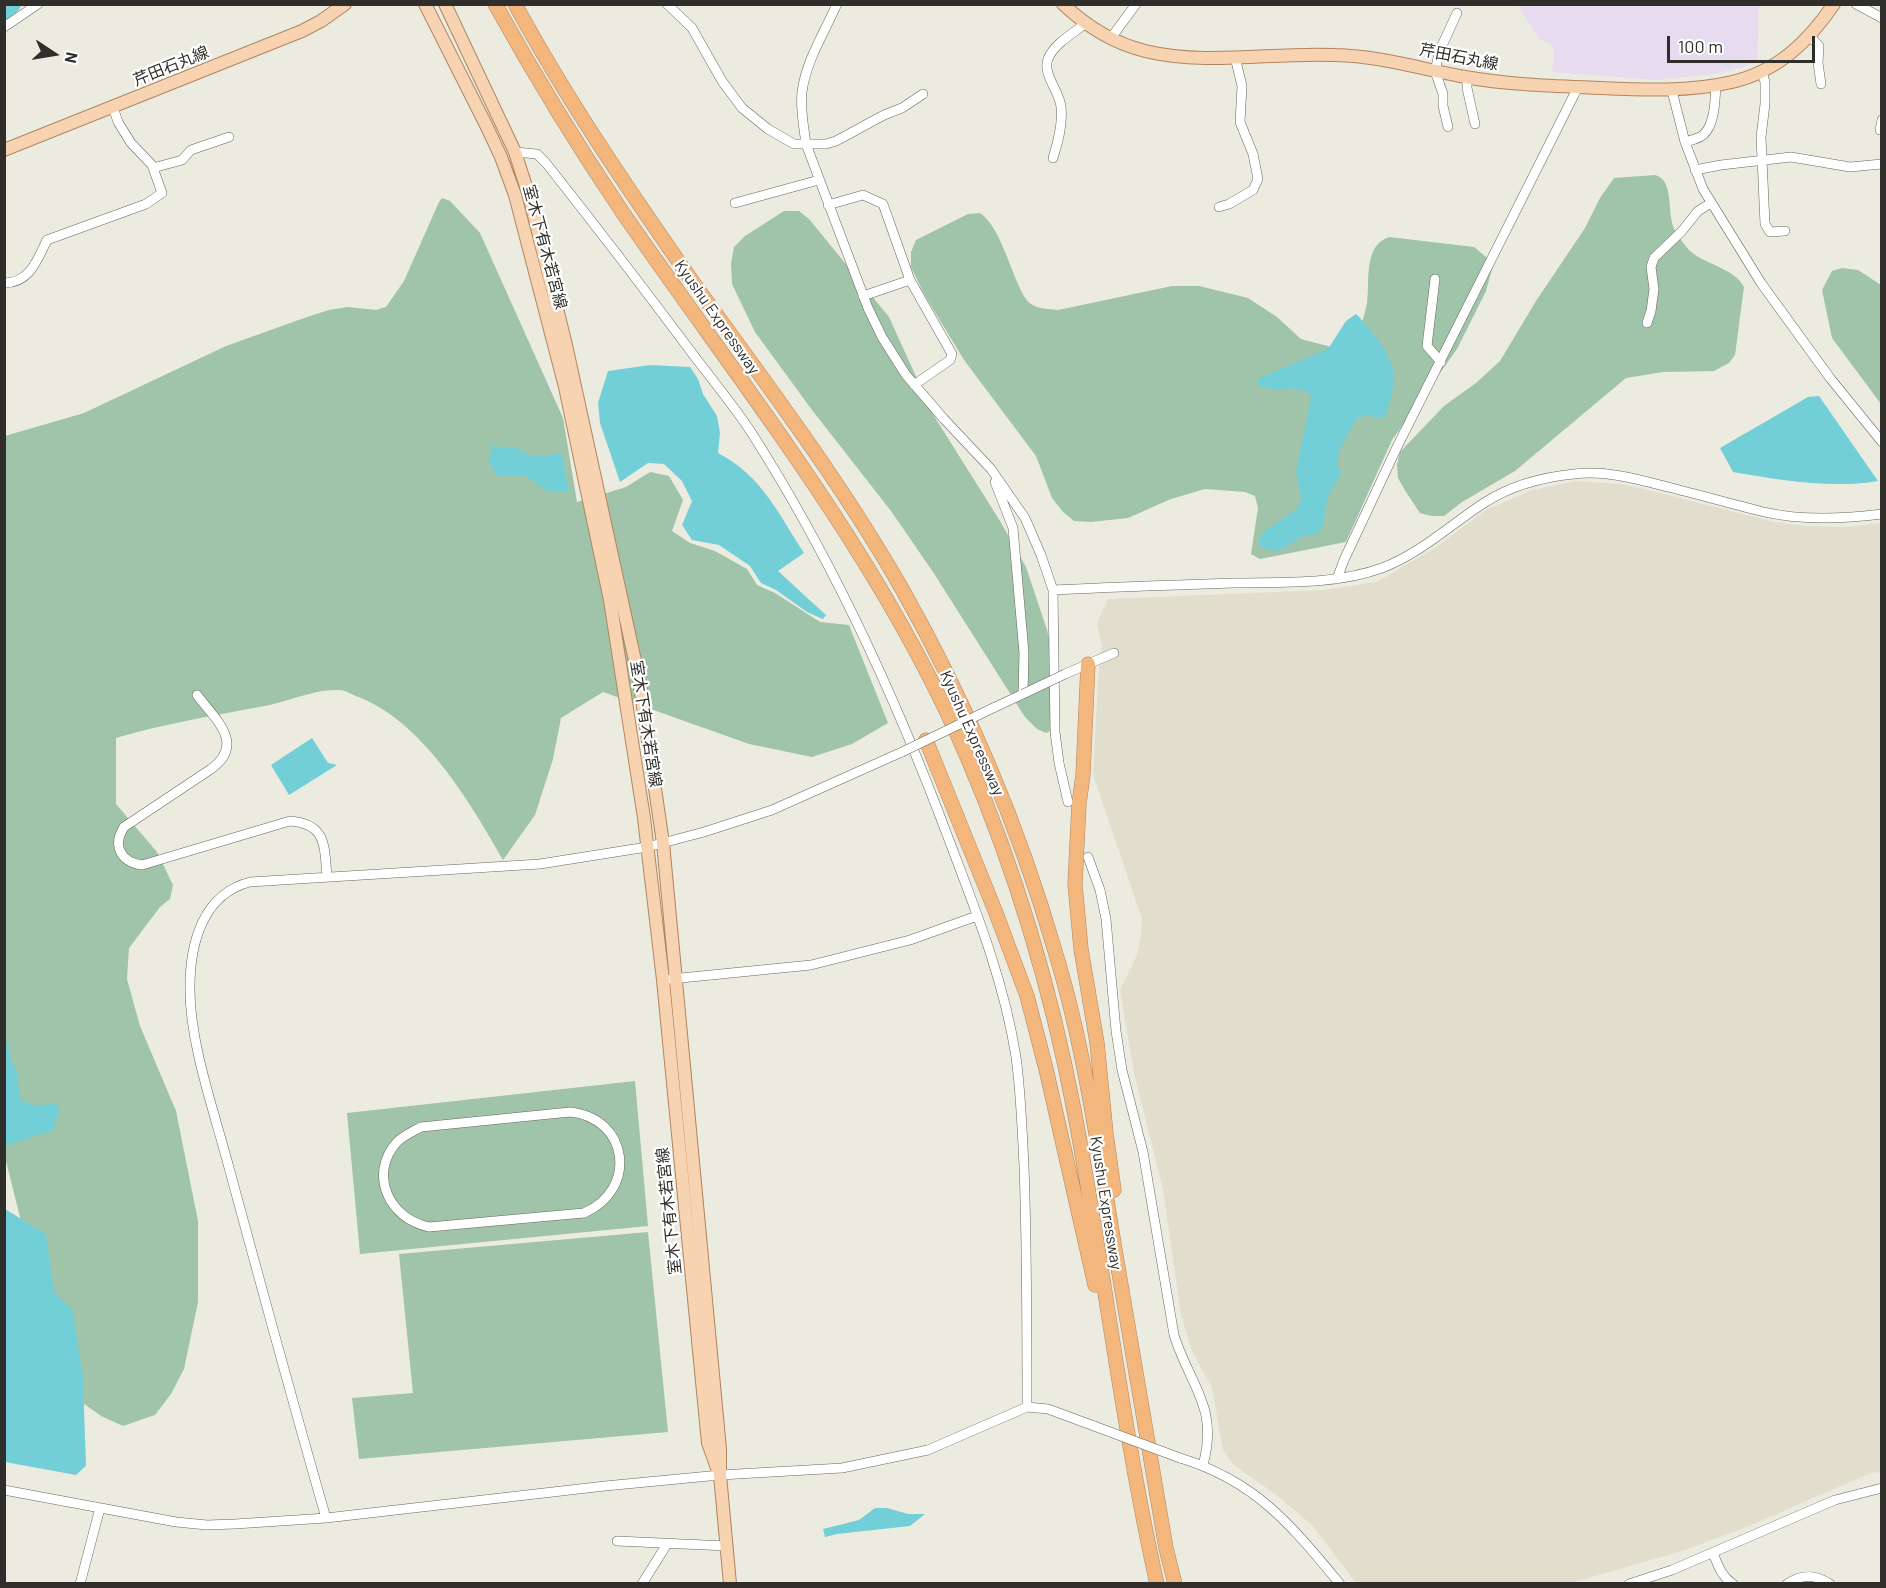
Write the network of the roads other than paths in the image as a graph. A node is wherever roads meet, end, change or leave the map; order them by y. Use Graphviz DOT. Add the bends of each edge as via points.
graph roads {
  1 [pos="38,4"];
  2 [pos="345,4"];
  3 [pos="425,4"];
  4 [pos="445,4"];
  5 [pos="495,4"];
  6 [pos="515,4"];
  7 [pos="668,4"];
  8 [pos="837,4"];
  9 [pos="1063,4"];
  10 [pos="1136,4"];
  11 [pos="1834,4"];
  12 [pos="1856,4"];
  13 [pos="1457,14"];
  14 [pos="1881,18"];
  15 [pos="1084,24"];
  16 [pos="4,27"];
  17 [pos="1810,36"];
  18 [pos="1111,38"];
  19 [pos="1235,57"];
  20 [pos="1435,70"];
  21 [pos="1762,72"];
  22 [pos="1467,77"];
  23 [pos="1821,84"];
  24 [pos="1716,85"];
  25 [pos="1578,87"];
  26 [pos="1672,91"];
  27 [pos="923,94"];
  28 [pos="113,107"];
  29 [pos="1475,124"];
  30 [pos="1448,127"];
  31 [pos="229,137"];
  32 [pos="1685,142"];
  33 [pos="806,144"];
  34 [pos="4,150"];
  35 [pos="515,152"];
  36 [pos="1053,158"];
  37 [pos="1763,162"];
  38 [pos="1881,164"];
  39 [pos="153,168"];
  40 [pos="1695,170"];
  41 [pos="819,180"];
  42 [pos="735,203"];
  43 [pos="1711,203"];
  44 [pos="828,205"];
  45 [pos="1219,207"];
  46 [pos="1785,231"];
  47 [pos="1436,279"];
  48 [pos="910,280"];
  49 [pos="4,284"];
  50 [pos="863,296"];
  51 [pos="1647,323"];
  52 [pos="1441,362"];
  53 [pos="914,385"];
  54 [pos="1881,442"];
  55 [pos="991,469"];
  56 [pos="1881,514"];
  57 [pos="1337,579"];
  58 [pos="1053,590"];
  59 [pos="1114,653"];
  60 [pos="1088,664"];
  61 [pos="1023,694"];
  62 [pos="197,695"];
  63 [pos="928,747"];
  64 [pos="1068,802"];
  65 [pos="663,843"];
  66 [pos="647,847"];
  67 [pos="1088,857"];
  68 [pos="327,876"];
  69 [pos="977,916"];
  70 [pos="669,979"];
  71 [pos="620,1158"];
  72 [pos="1136,1375"];
  73 [pos="1027,1407"];
  74 [pos="1125,1416"];
  75 [pos="1203,1465"];
  76 [pos="720,1475"];
  77 [pos="1881,1488"];
  78 [pos="4,1490"];
  79 [pos="100,1508"];
  80 [pos="326,1518"];
  81 [pos="617,1541"];
  82 [pos="667,1544"];
  83 [pos="727,1546"];
  84 [pos="1713,1553"];
  85 [pos="80,1584"];
  86 [pos="642,1584"];
  87 [pos="730,1584"];
  88 [pos="1157,1584"];
  89 [pos="1175,1584"];
  90 [pos="1340,1584"];
  91 [pos="1629,1584"];
  92 [pos="1733,1584"];
  93 [pos="1786,1584"];
  94 [pos="1830,1584"];
  1 -- 16 [label="street"];
  2 -- 28 [label="main road, 芹田石丸線" via="302,31"];
  3 -- 66 [label="main road, 室木下有木若宮線" via="501,157 526,232 568,398 610,600"];
  4 -- 35 [label="main road, 室木下有木若宮線"];
  5 -- 74 [label="highway, Kyushu Expressway" via="579,148 812,480 885,596 967,755 1022,901 1055,1021 1074,1107"];
  6 -- 72 [label="highway, Kyushu Expressway" via="546,63 594,139 866,530 928,637 983,749 1015,828 1072,1016"];
  7 -- 33 [label="street" via="692,28 742,108 794,144"];
  8 -- 33 [label="street" via="801,93"];
  9 -- 15 [label="main road, 芹田石丸線"];
  10 -- 18 [label="street"];
  11 -- 17 [label="main road, 芹田石丸線"];
  12 -- 14 [label="street"];
  13 -- 20 [label="street"];
  15 -- 18 [label="main road, 芹田石丸線"];
  15 -- 36 [label="street" via="1047,60 1046,68 1061,107 1059,140"];
  17 -- 21 [label="main road, 芹田石丸線"];
  17 -- 23 [label="street" via="1819,46"];
  18 -- 19 [label="main road, 芹田石丸線" via="1142,51 1175,57"];
  19 -- 20 [label="main road, 芹田石丸線" via="1334,55 1378,58"];
  19 -- 45 [label="street" via="1242,86 1240,122 1258,179 1253,190"];
  20 -- 22 [label="main road, 芹田石丸線"];
  20 -- 30 [label="street"];
  21 -- 24 [label="main road, 芹田石丸線"];
  21 -- 37 [label="street"];
  22 -- 25 [label="main road, 芹田石丸線"];
  22 -- 29 [label="street"];
  24 -- 26 [label="main road, 芹田石丸線"];
  24 -- 32 [label="street" via="1708,128 1703,135"];
  25 -- 26 [label="main road, 芹田石丸線"];
  25 -- 52 [label="street"];
  26 -- 32 [label="street"];
  27 -- 33 [label="street" via="849,136 826,144"];
  28 -- 34 [label="main road, 芹田石丸線"];
  28 -- 39 [label="street" via="131,143"];
  31 -- 39 [label="street" via="191,150 182,160"];
  32 -- 40 [label="street"];
  33 -- 41 [label="street"];
  35 -- 65 [label="main road, 室木下有木若宮線" via="564,334 622,597 639,679"];
  35 -- 69 [label="street" via="537,154 546,163 755,439 819,546 857,620 939,813"];
  37 -- 38 [label="street" via="1791,157 1850,167"];
  37 -- 40 [label="street"];
  37 -- 46 [label="street" via="1765,224 1770,232"];
  39 -- 49 [label="street" via="160,196 47,240 29,274 21,281"];
  40 -- 43 [label="street"];
  41 -- 42 [label="street"];
  41 -- 44 [label="street"];
  43 -- 51 [label="street" via="1698,211 1654,258"];
  43 -- 54 [label="street" via="1761,283"];
  44 -- 48 [label="street" via="863,195 883,204"];
  44 -- 50 [label="street"];
  47 -- 52 [label="street" via="1427,346"];
  48 -- 50 [label="street"];
  48 -- 53 [label="street" via="952,354 950,360"];
  50 -- 53 [label="street" via="882,337"];
  52 -- 57 [label="street"];
  53 -- 55 [label="street"];
  55 -- 58 [label="street" via="1025,518"];
  55 -- 61 [label="street" via="1013,528 1024,653"];
  56 -- 57 [label="street" via="1813,518 1767,512 1627,476 1574,474 1507,491 1407,556 1382,568"];
  57 -- 58 [label="street"];
  58 -- 64 [label="street" via="1055,732"];
  59 -- 60 [label="street"];
  60 -- 61 [label="street, bridge"];
  60 -- 72 [label="highway" via="1075,884 1077,916 1131,1306"];
  61 -- 63 [label="street, bridge"];
  62 -- 68 [label="street" via="225,731 228,741 224,758 124,827 118,840 120,851 126,859 142,865 290,821 302,822 313,826 321,836"];
  63 -- 65 [label="street, bridge" via="902,752 772,810"];
  63 -- 74 [label="highway" via="1026,996"];
  65 -- 66 [label="street"];
  65 -- 70 [label="main road, 室木下有木若宮線"];
  66 -- 68 [label="street" via="540,864"];
  66 -- 70 [label="main road, 室木下有木若宮線"];
  67 -- 75 [label="street" via="1106,919 1117,1041 1143,1152 1174,1335 1206,1412 1209,1445"];
  68 -- 80 [label="street" via="250,882 219,897 201,922 190,986 200,1056"];
  69 -- 70 [label="street" via="910,940 810,965"];
  69 -- 73 [label="street" via="1004,996 1016,1059 1026,1210"];
  70 -- 76 [label="main road, 室木下有木若宮線"];
  71 -- 71 [label="street" via="604,1126 582,1113 570,1112 421,1128 406,1134 389,1153 384,1179 394,1209 418,1225 584,1213 612,1191 618,1179"];
  72 -- 89 [label="highway, Kyushu Expressway"];
  73 -- 75 [label="street, bridge" via="1048,1409"];
  73 -- 76 [label="street" via="928,1450 842,1468"];
  74 -- 88 [label="highway, Kyushu Expressway"];
  75 -- 90 [label="street" via="1271,1506"];
  76 -- 80 [label="street"];
  76 -- 83 [label="main road, 室木下有木若宮線"];
  77 -- 84 [label="street" via="1835,1500"];
  78 -- 79 [label="street"];
  79 -- 80 [label="street" via="207,1525"];
  79 -- 85 [label="street"];
  81 -- 82 [label="street"];
  82 -- 83 [label="street"];
  82 -- 86 [label="street"];
  83 -- 87 [label="main road, 室木下有木若宮線"];
  84 -- 91 [label="street"];
  84 -- 92 [label="street" via="1725,1579"];
  93 -- 94 [label="street" via="1807,1576"];
}
